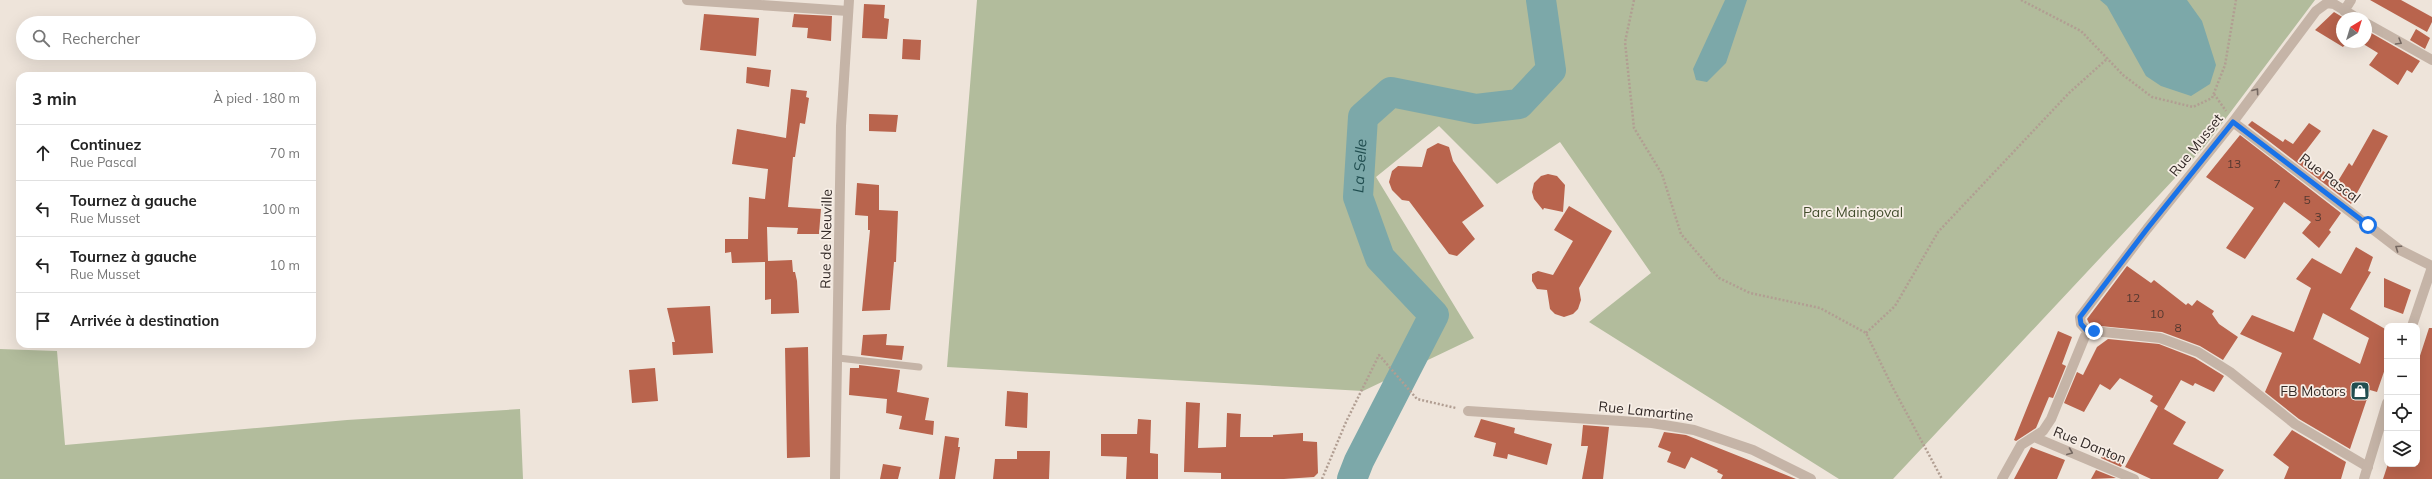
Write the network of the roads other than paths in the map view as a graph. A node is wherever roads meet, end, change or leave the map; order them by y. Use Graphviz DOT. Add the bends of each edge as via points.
graph roads {
  1 [pos="687,0"];
  2 [pos="849,0"];
  3 [pos="2351,0"];
  4 [pos="848,11"];
  5 [pos="2344,11"];
  6 [pos="2372,26"];
  7 [pos="2432,60"];
  8 [pos="2233,122"];
  9 [pos="2432,267"];
  10 [pos="2413,323"];
  11 [pos="2089,333"];
  12 [pos="838,358"];
  13 [pos="920,368"];
  14 [pos="1468,411"];
  15 [pos="2384,413"];
  16 [pos="2034,437"];
  17 [pos="2368,467"];
  18 [pos="835,479"];
  19 [pos="1811,479"];
  20 [pos="2002,479"];
  21 [pos="2134,479"];
  22 [pos="2364,479"];
  1 -- 4 [label="street"];
  2 -- 4 [label="street, Rue de Neuville"];
  3 -- 5 [label="street"];
  4 -- 12 [label="street, Rue de Neuville" via="841,126"];
  8 -- 5 [label="street, Rue Musset, one-way" via="2322,5 2334,4"];
  6 -- 7 [label="street, one-way"];
  9 -- 8 [label="street, Rue Pascal, one-way" via="2400,250"];
  8 -- 11 [label="street, Rue Musset" via="2080,317 2081,324"];
  9 -- 10 [label="street"];
  11 -- 16 [label="street" via="2083,341 2052,419 2043,431"];
  11 -- 17 [label="street" via="2094,331 2148,336 2198,352 2230,372 2295,424"];
  12 -- 13 [label="lane"];
  12 -- 18 [label="street, Rue de Neuville"];
  14 -- 19 [label="street, Rue Lamartine" via="1652,423 1694,430 1753,450"];
  15 -- 17 [label="street"];
  16 -- 20 [label="street" via="2021,445"];
  16 -- 21 [label="street, Rue Danton, one-way"];
  17 -- 22 [label="street"];
}
